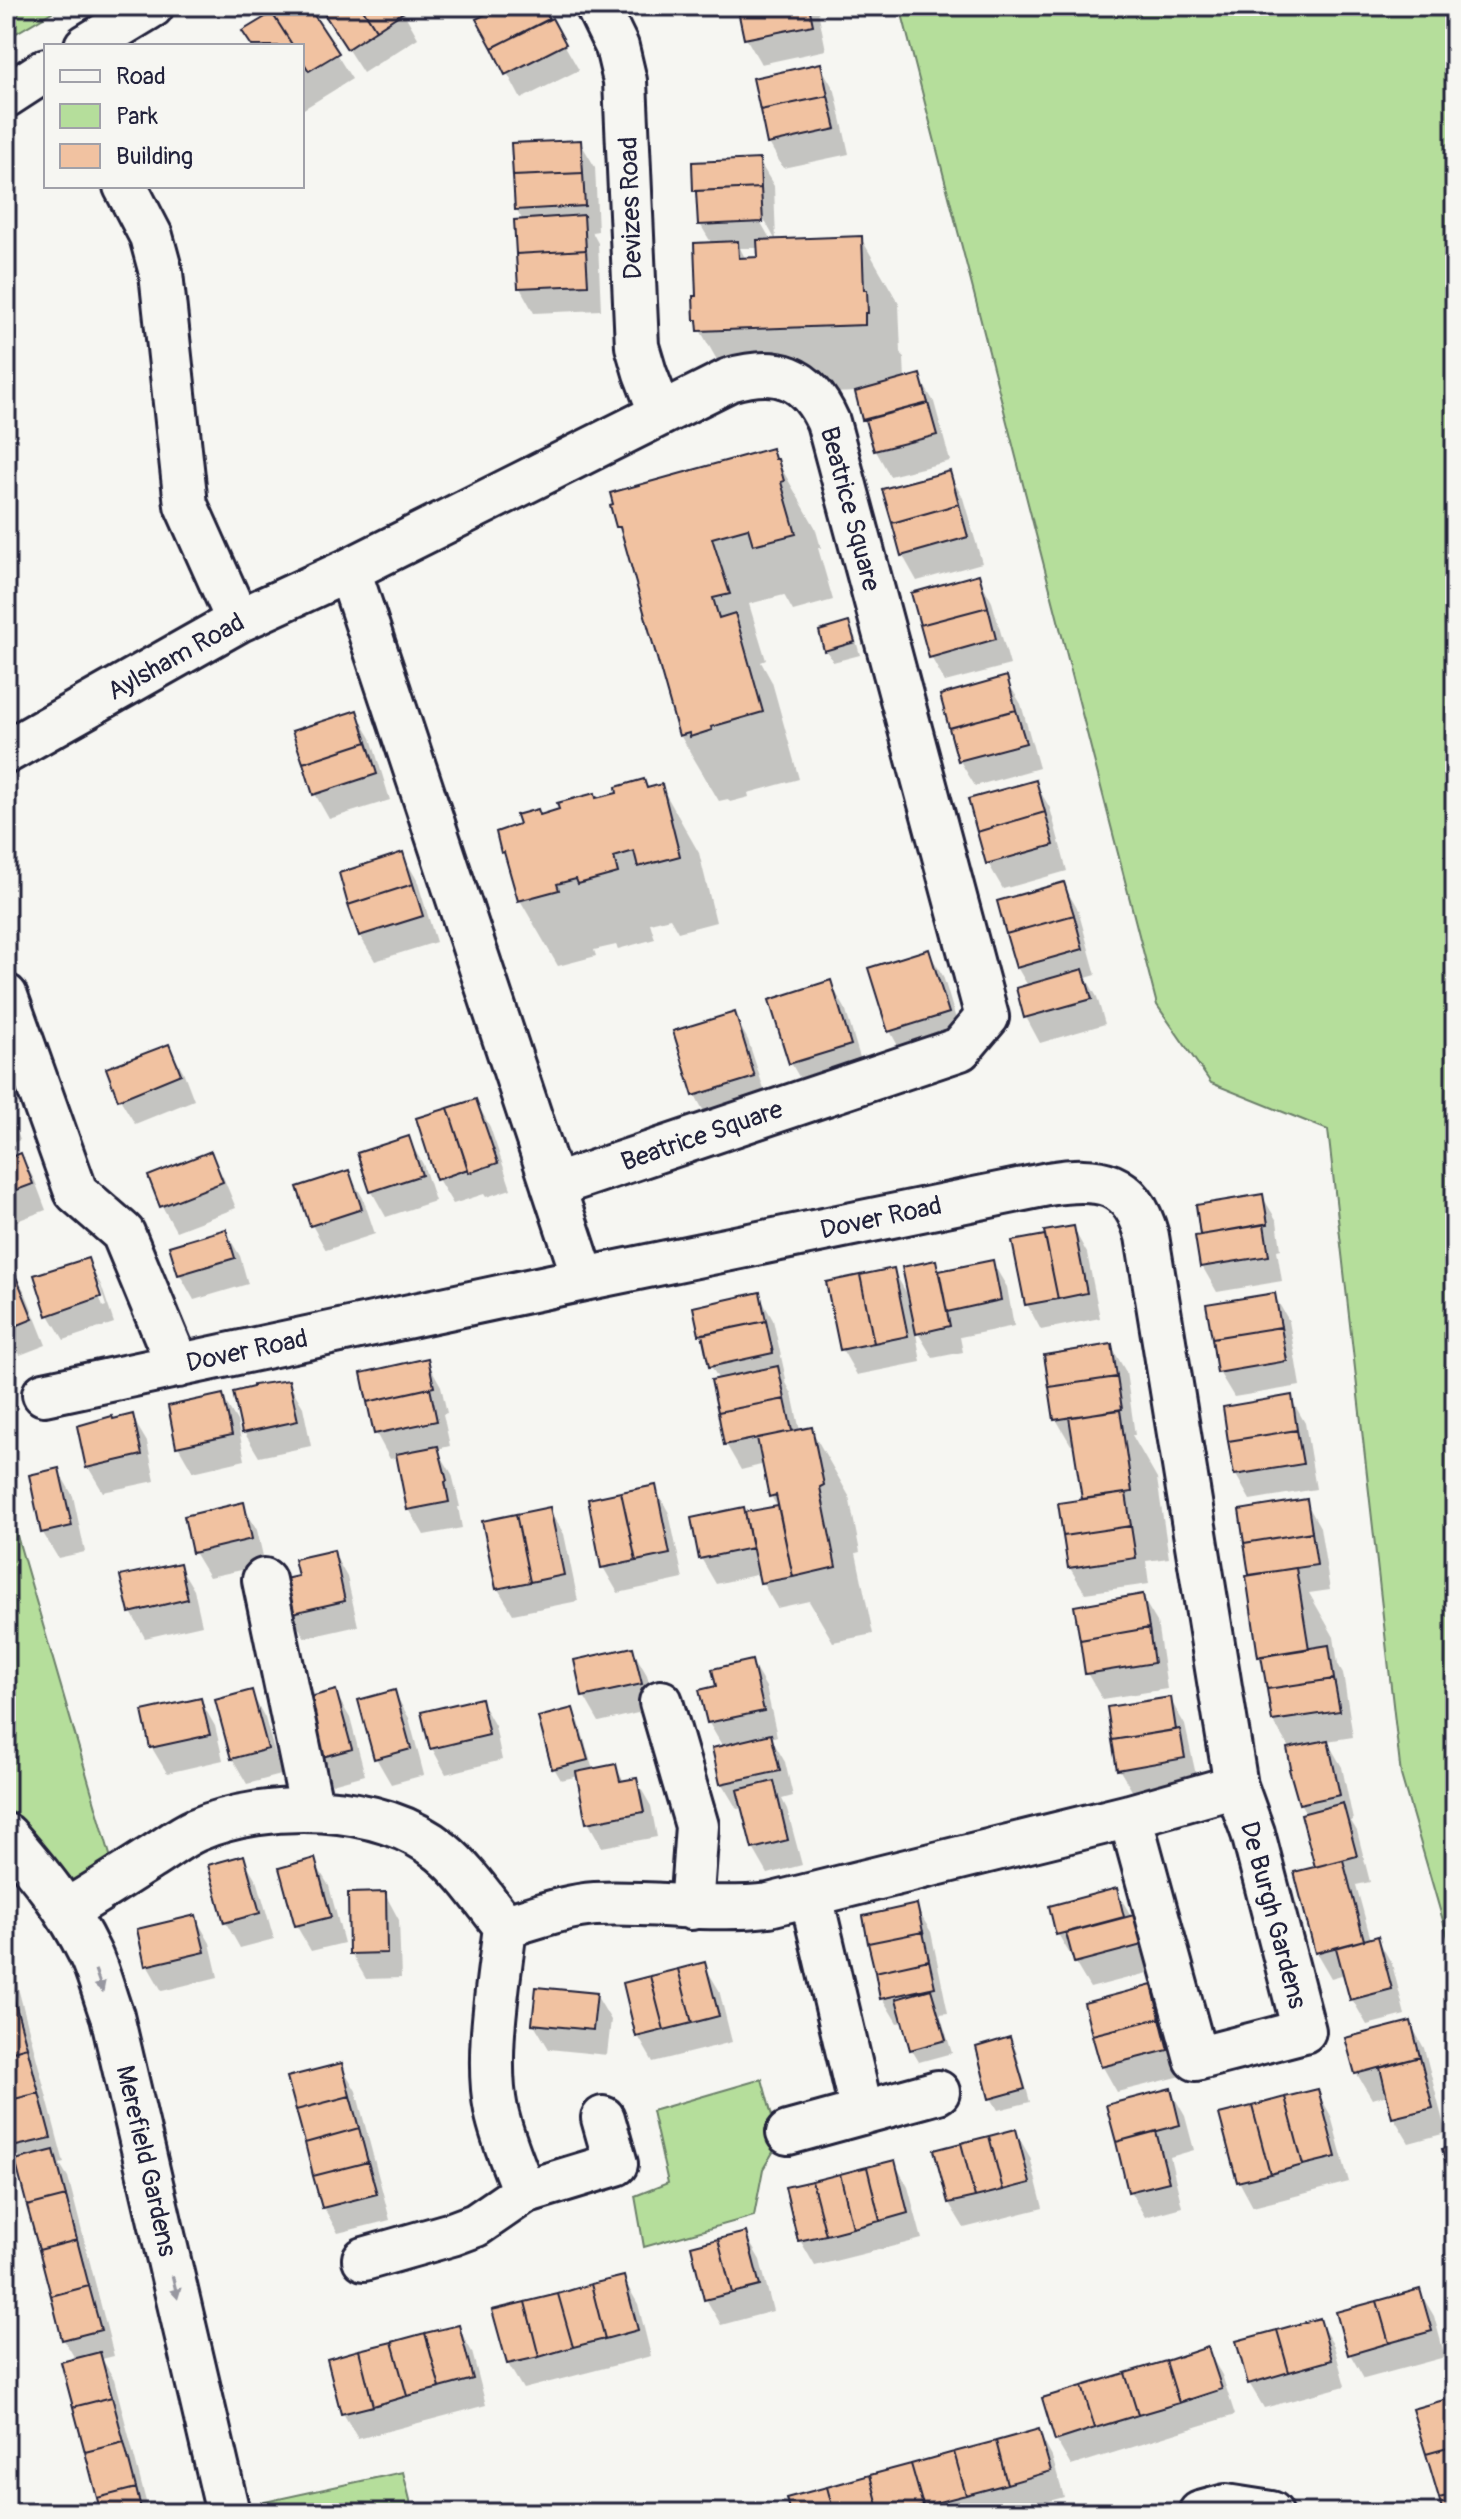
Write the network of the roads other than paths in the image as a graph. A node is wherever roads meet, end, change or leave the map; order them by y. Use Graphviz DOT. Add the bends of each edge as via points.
graph roads {
  1 [pos="152,6"];
  2 [pos="597,6"];
  3 [pos="89,44"];
  4 [pos="44,71"];
  5 [pos="6,96"];
  6 [pos="126,188"];
  7 [pos="660,412"];
  8 [pos="349,570"];
  9 [pos="238,621"];
  10 [pos="6,752"];
  11 [pos="6,996"];
  12 [pos="553,1186"];
  13 [pos="584,1279"];
  14 [pos="178,1366"];
  15 [pos="44,1394"];
  16 [pos="264,1580"];
  17 [pos="661,1702"];
  18 [pos="1236,1786"];
  19 [pos="312,1810"];
  20 [pos="1130,1816"];
  21 [pos="6,1835"];
  22 [pos="811,1896"];
  23 [pos="691,1908"];
  24 [pos="66,1911"];
  25 [pos="505,1926"];
  26 [pos="938,2092"];
  27 [pos="862,2113"];
  28 [pos="603,2118"];
  29 [pos="788,2133"];
  30 [pos="524,2192"];
  31 [pos="364,2259"];
  32 [pos="228,2513"];
  33 [pos="1200,2513"];
  34 [pos="1271,2513"];
  1 -- 3 [label="street"];
  2 -- 7 [label="street, Devizes Road" via="624,72 637,346"];
  4 -- 5 [label="street"];
  6 -- 9 [label="street" via="151,236 161,273 186,505"];
  7 -- 8 [label="street, Beatrice Square"];
  7 -- 12 [label="street, Beatrice Square" via="751,373 792,379 820,406 987,1017 960,1049"];
  8 -- 9 [label="street, Aylsham Road"];
  8 -- 12 [label="street"];
  9 -- 10 [label="street, Aylsham Road"];
  11 -- 14 [label="street" via="76,1192 123,1233"];
  12 -- 13 [label="street"];
  13 -- 14 [label="street, Dover Road"];
  13 -- 18 [label="street, Dover Road" via="1063,1181 1096,1180 1115,1188 1142,1217 1147,1236"];
  14 -- 15 [label="street, Dover Road"];
  16 -- 19 [label="street"];
  17 -- 23 [label="street" via="697,1826"];
  18 -- 20 [label="street, De Burgh Gardens"];
  18 -- 20 [label="street, De Burgh Gardens" via="1304,2031 1196,2059"];
  19 -- 24 [label="street" via="233,1817 193,1831"];
  19 -- 25 [label="street" via="385,1823 424,1838 462,1872"];
  20 -- 22 [label="street, De Burgh Gardens"];
  21 -- 24 [label="street, Merefield Gardens"];
  22 -- 23 [label="street, De Burgh Gardens" via="744,1908"];
  22 -- 27 [label="street"];
  23 -- 25 [label="street, De Burgh Gardens" via="592,1904"];
  24 -- 32 [label="street, Merefield Gardens, one-way" via="90,1953 112,2016"];
  25 -- 30 [label="street" via="492,2074 504,2140"];
  26 -- 27 [label="street"];
  27 -- 29 [label="street"];
  28 -- 30 [label="street" via="616,2164"];
  30 -- 31 [label="street" via="476,2225"];
  33 -- 34 [label="street" via="1226,2506"];
}
